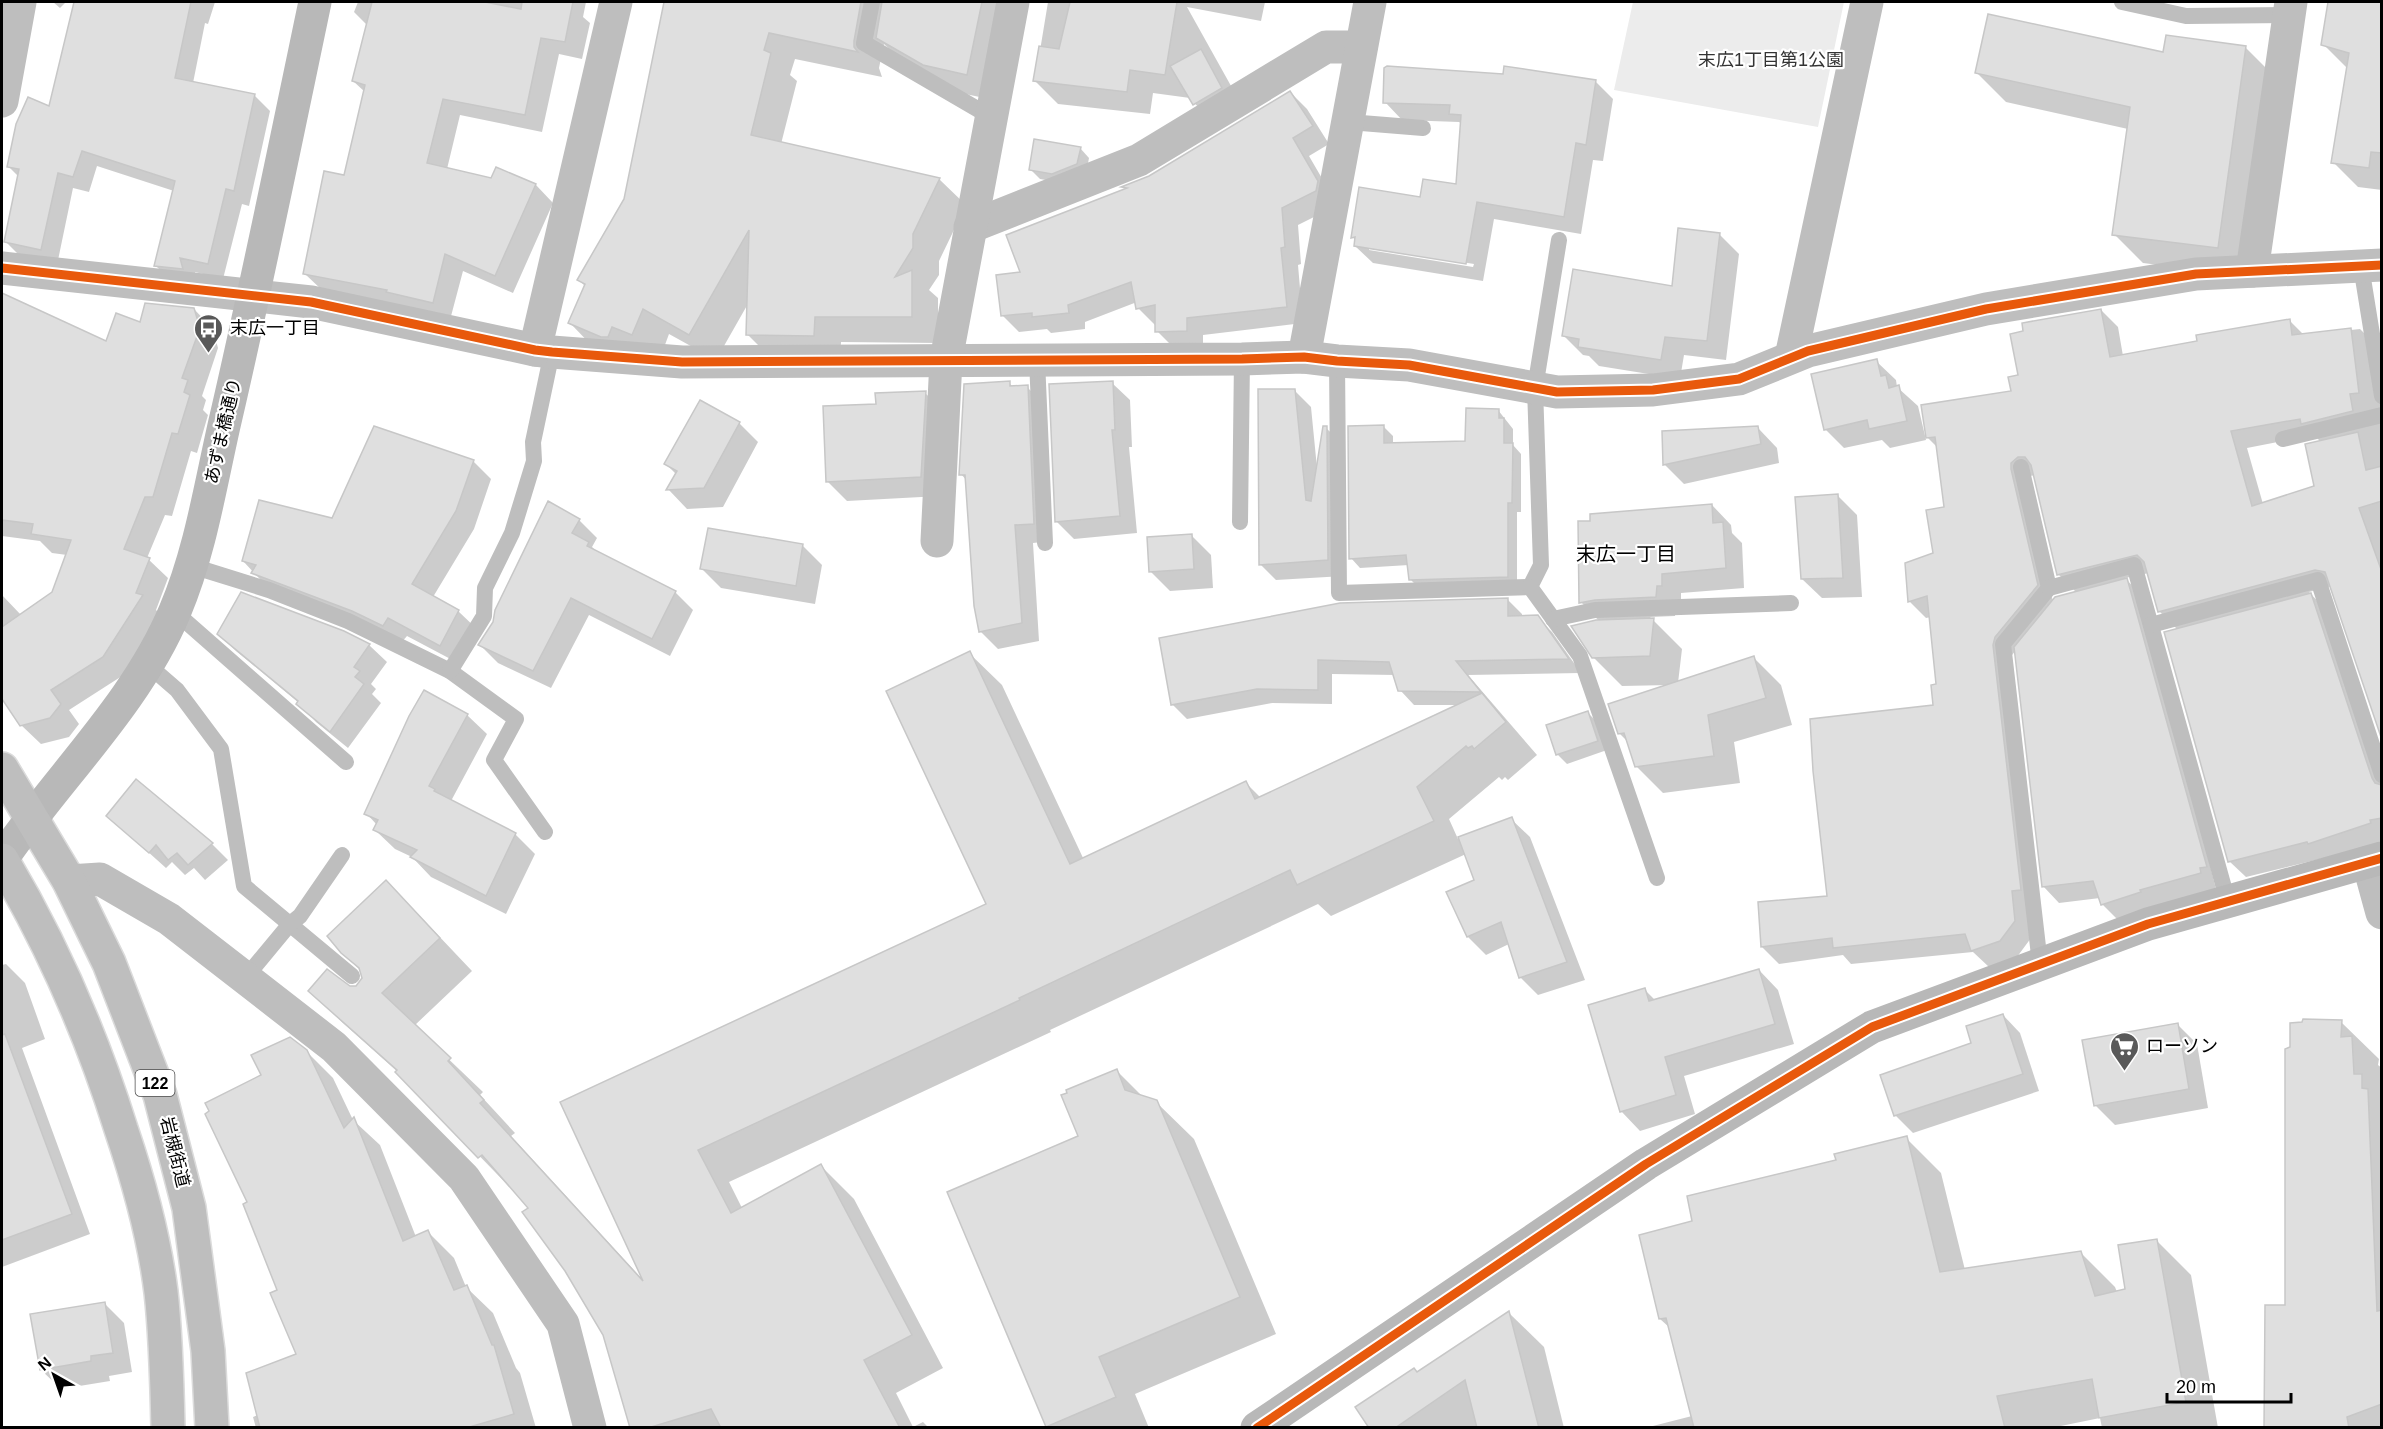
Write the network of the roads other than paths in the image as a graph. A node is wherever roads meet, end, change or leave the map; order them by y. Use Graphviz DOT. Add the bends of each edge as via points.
graph roads {
  1 [pos="20,2"];
  2 [pos="315,2"];
  3 [pos="616,2"];
  4 [pos="872,2"];
  5 [pos="1013,2"];
  6 [pos="1370,2"];
  7 [pos="1867,2"];
  8 [pos="2122,2"];
  9 [pos="2290,8"];
  10 [pos="1361,47"];
  11 [pos="2,101"];
  12 [pos="992,117"];
  13 [pos="1349,122"];
  14 [pos="1423,128"];
  15 [pos="970,227"];
  16 [pos="1559,240"];
  17 [pos="2371,266"];
  18 [pos="2,268"];
  19 [pos="2252,271"];
  20 [pos="254,297"];
  21 [pos="544,351"];
  22 [pos="1304,357"];
  23 [pos="1791,357"];
  24 [pos="1242,359"];
  25 [pos="946,360"];
  26 [pos="1037,360"];
  27 [pos="1337,361"];
  28 [pos="1535,388"];
  29 [pos="2382,396"];
  30 [pos="2382,415"];
  31 [pos="2283,439"];
  32 [pos="2020,467"];
  33 [pos="1240,522"];
  34 [pos="937,541"];
  35 [pos="1045,543"];
  36 [pos="192,566"];
  37 [pos="1530,587"];
  38 [pos="2049,588"];
  39 [pos="1791,603"];
  40 [pos="175,612"];
  41 [pos="1553,619"];
  42 [pos="2151,625"];
  43 [pos="147,664"];
  44 [pos="450,671"];
  45 [pos="346,762"];
  46 [pos="2,769"];
  47 [pos="2382,775"];
  48 [pos="31,817"];
  49 [pos="545,832"];
  50 [pos="342,855"];
  51 [pos="2,859"];
  52 [pos="2375,860"];
  53 [pos="1657,878"];
  54 [pos="69,881"];
  55 [pos="2228,902"];
  56 [pos="2382,913"];
  57 [pos="289,925"];
  58 [pos="2040,964"];
  59 [pos="352,976"];
  60 [pos="245,978"];
  61 [pos="168,1428"];
  62 [pos="212,1428"];
  63 [pos="590,1428"];
  64 [pos="1257,1428"];
  1 -- 11 [label="main road"];
  2 -- 20 [label="street, あずま橋通り"];
  3 -- 21 [label="main road"];
  4 -- 12 [label="lane" via="864,44"];
  5 -- 12 [label="main road"];
  6 -- 10 [label="main road"];
  7 -- 23 [label="main road"];
  8 -- 9 [label="lane" via="2186,16"];
  9 -- 19 [label="main road"];
  10 -- 13 [label="main road"];
  10 -- 15 [label="main road" via="1326,47 1138,160"];
  12 -- 15 [label="main road"];
  13 -- 14 [label="lane"];
  13 -- 22 [label="main road"];
  15 -- 25 [label="main road"];
  16 -- 28 [label="lane"];
  17 -- 19 [label="main road"];
  17 -- 29 [label="lane"];
  18 -- 20 [label="main road"];
  19 -- 23 [label="main road" via="2196,274 1986,309"];
  20 -- 21 [label="main road" via="311,302"];
  20 -- 36 [label="street, あずま橋通り"];
  21 -- 25 [label="main road" via="682,362"];
  21 -- 44 [label="lane" via="534,461 512,533 485,588 484,616"];
  22 -- 24 [label="main road"];
  22 -- 27 [label="main road"];
  23 -- 28 [label="main road" via="1739,378 1653,390 1557,392"];
  24 -- 26 [label="main road"];
  24 -- 33 [label="lane"];
  25 -- 26 [label="main road"];
  25 -- 34 [label="main road"];
  26 -- 35 [label="lane"];
  27 -- 28 [label="main road" via="1409,365"];
  27 -- 37 [label="lane" via="1339,593"];
  28 -- 37 [label="lane" via="1541,565"];
  30 -- 31 [label="lane"];
  32 -- 38 [label="lane"];
  36 -- 40 [label="street, あずま橋通り"];
  36 -- 44 [label="lane" via="338,617"];
  37 -- 41 [label="lane"];
  38 -- 42 [label="lane" via="2134,565"];
  38 -- 58 [label="lane" via="2003,644"];
  39 -- 41 [label="lane" via="1595,610"];
  40 -- 43 [label="street, あずま橋通り"];
  40 -- 45 [label="lane"];
  41 -- 53 [label="lane" via="1580,656"];
  42 -- 47 [label="lane" via="2318,580"];
  42 -- 55 [label="lane"];
  43 -- 48 [label="street, あずま橋通り" via="107,723"];
  43 -- 57 [label="lane" via="177,690 221,749 244,886"];
  44 -- 49 [label="lane" via="516,719 494,760"];
  46 -- 48 [label="main road, 岩槻街道 / 122"];
  48 -- 51 [label="street, あずま橋通り"];
  48 -- 54 [label="main road, 岩槻街道 / 122"];
  50 -- 57 [label="lane" via="300,916"];
  51 -- 61 [label="main road, 122" via="66,979 111,1095 144,1197 160,1291"];
  52 -- 55 [label="street"];
  52 -- 56 [label="main road"];
  54 -- 60 [label="main road" via="100,879 170,919"];
  54 -- 62 [label="main road, 岩槻街道 / 122" via="109,963 163,1106 189,1208 208,1351"];
  55 -- 58 [label="street" via="2148,924"];
  57 -- 59 [label="lane"];
  57 -- 60 [label="lane"];
  58 -- 64 [label="street" via="1872,1027 1646,1164"];
  60 -- 63 [label="main road" via="334,1047 464,1178 563,1324"];
}
